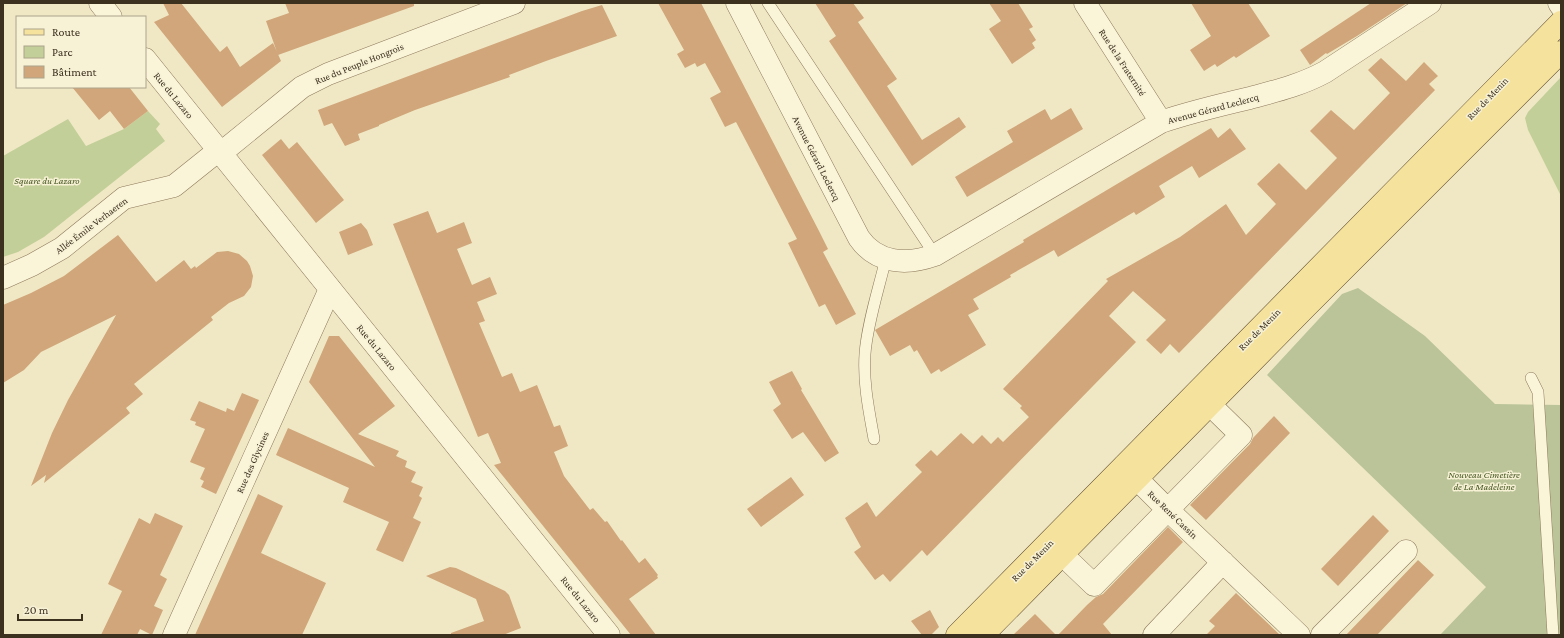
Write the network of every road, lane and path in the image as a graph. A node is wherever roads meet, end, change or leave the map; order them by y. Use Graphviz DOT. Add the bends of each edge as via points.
graph roads {
  1 [pos="100,3"];
  2 [pos="514,3"];
  3 [pos="737,3"];
  4 [pos="768,3"];
  5 [pos="1085,3"];
  6 [pos="1430,3"];
  7 [pos="1559,3"];
  8 [pos="1561,6"];
  9 [pos="110,16"];
  10 [pos="1561,22"];
  11 [pos="1561,52"];
  12 [pos="146,60"];
  13 [pos="1161,122"];
  14 [pos="220,151"];
  15 [pos="935,255"];
  16 [pos="886,258"];
  17 [pos="3,278"];
  18 [pos="330,289"];
  19 [pos="1531,378"];
  20 [pos="1203,399"];
  21 [pos="874,439"];
  22 [pos="1131,472"];
  23 [pos="1168,510"];
  24 [pos="1055,548"];
  25 [pos="1406,550"];
  26 [pos="1223,562"];
  27 [pos="174,635"];
  28 [pos="609,635"];
  29 [pos="957,635"];
  30 [pos="983,635"];
  31 [pos="1154,635"];
  32 [pos="1300,635"];
  33 [pos="1322,635"];
  34 [pos="1553,635"];
  1 -- 9 [label="street"];
  2 -- 14 [label="street, Rue du Peuple Hongrois" via="314,80"];
  3 -- 16 [label="street, Avenue Gérard Leclercq" via="859,238 872,252"];
  4 -- 15 [label="lane"];
  5 -- 13 [label="street, Rue de la Fraternité"];
  6 -- 13 [label="street, Avenue Gérard Leclercq" via="1311,80"];
  7 -- 8 [label="street"];
  10 -- 20 [label="main road, Rue de Menin"];
  11 -- 20 [label="main road, Rue de Menin"];
  12 -- 14 [label="street, Rue du Lazaro"];
  13 -- 15 [label="street, Avenue Gérard Leclercq"];
  14 -- 17 [label="street, Allée Émile Verhaeren" via="174,186 124,198 62,248"];
  14 -- 18 [label="street, Rue du Lazaro"];
  15 -- 16 [label="street, Avenue Gérard Leclercq" via="902,262"];
  16 -- 21 [label="lane" via="865,353 866,396"];
  18 -- 27 [label="street, Rue des Glycines"];
  18 -- 28 [label="street, Rue du Lazaro"];
  19 -- 34 [label="lane" via="1538,392"];
  20 -- 22 [label="main road, Rue de Menin"];
  20 -- 23 [label="street" via="1241,436"];
  22 -- 23 [label="street, Rue René Cassin"];
  22 -- 24 [label="main road, Rue de Menin"];
  23 -- 24 [label="street" via="1094,585"];
  23 -- 26 [label="street, Rue René Cassin"];
  24 -- 29 [label="main road, Rue de Menin"];
  24 -- 30 [label="main road, Rue de Menin"];
  25 -- 33 [label="street"];
  26 -- 31 [label="street"];
  26 -- 32 [label="street, Rue René Cassin"];
}
